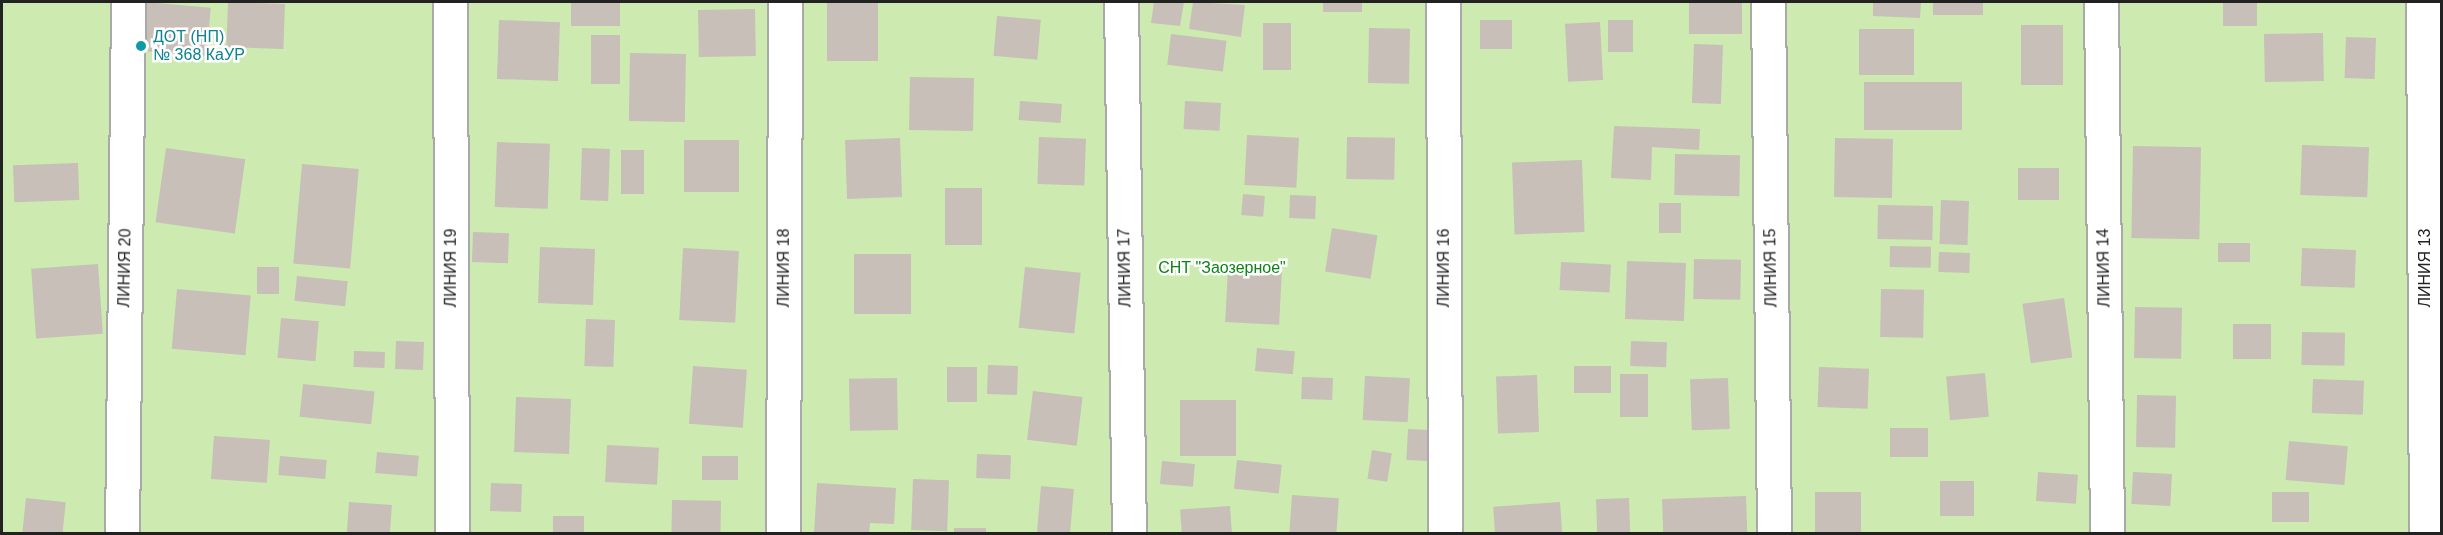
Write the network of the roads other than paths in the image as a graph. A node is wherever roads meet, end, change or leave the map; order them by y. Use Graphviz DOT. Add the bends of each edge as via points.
graph roads {
  1 [pos="128,2"];
  2 [pos="450,2"];
  3 [pos="785,2"];
  4 [pos="1121,2"];
  5 [pos="1443,2"];
  6 [pos="1768,2"];
  7 [pos="2101,2"];
  8 [pos="2423,2"];
  9 [pos="122,534"];
  10 [pos="452,534"];
  11 [pos="783,534"];
  12 [pos="1129,534"];
  13 [pos="1445,534"];
  14 [pos="1774,534"];
  15 [pos="2107,534"];
  16 [pos="2426,534"];
  1 -- 9 [label="street, ЛИНИЯ 20"];
  2 -- 10 [label="street, ЛИНИЯ 19"];
  3 -- 11 [label="street, ЛИНИЯ 18"];
  4 -- 12 [label="street, ЛИНИЯ 17"];
  5 -- 13 [label="street, ЛИНИЯ 16"];
  6 -- 14 [label="street, ЛИНИЯ 15"];
  7 -- 15 [label="street, ЛИНИЯ 14"];
  8 -- 16 [label="street, ЛИНИЯ 13"];
}
